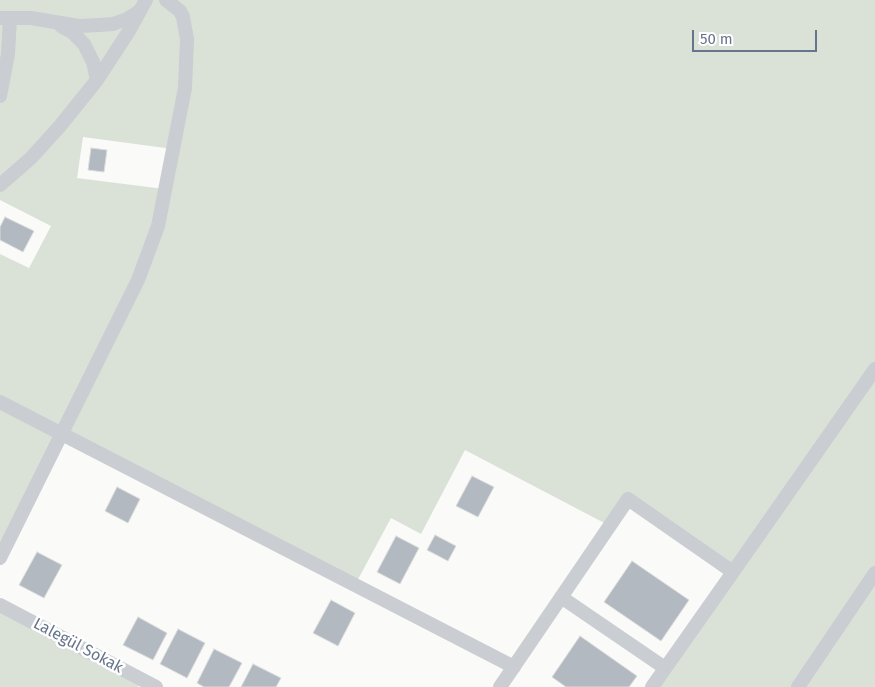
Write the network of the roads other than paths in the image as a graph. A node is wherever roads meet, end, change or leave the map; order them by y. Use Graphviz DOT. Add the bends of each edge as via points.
graph roads {
  1 [pos="166,0"];
  2 [pos="144,5"];
  3 [pos="5,18"];
  4 [pos="53,22"];
  5 [pos="97,80"];
  6 [pos="0,96"];
  7 [pos="0,185"];
  8 [pos="875,369"];
  9 [pos="0,402"];
  10 [pos="63,434"];
  11 [pos="0,558"];
  12 [pos="732,572"];
  13 [pos="875,572"];
  14 [pos="561,597"];
  15 [pos="0,605"];
  16 [pos="514,667"];
  17 [pos="666,668"];
  18 [pos="156,687"];
  19 [pos="500,687"];
  20 [pos="652,687"];
  21 [pos="798,687"];
  1 -- 10 [label="street" via="183,17 187,40 185,88 158,226 138,280"];
  2 -- 4 [label="street" via="127,19 113,24 79,26"];
  2 -- 5 [label="street"];
  3 -- 4 [label="street"];
  3 -- 6 [label="street" via="8,54"];
  4 -- 5 [label="street" via="72,32 84,44"];
  5 -- 7 [label="street" via="31,158"];
  8 -- 12 [label="street"];
  9 -- 10 [label="street"];
  10 -- 11 [label="street"];
  10 -- 16 [label="street"];
  12 -- 14 [label="street" via="628,500"];
  12 -- 17 [label="street"];
  13 -- 21 [label="street"];
  14 -- 16 [label="street"];
  14 -- 17 [label="street"];
  15 -- 18 [label="street, Lalegül Sokak"];
  16 -- 19 [label="street"];
  17 -- 20 [label="street"];
}
